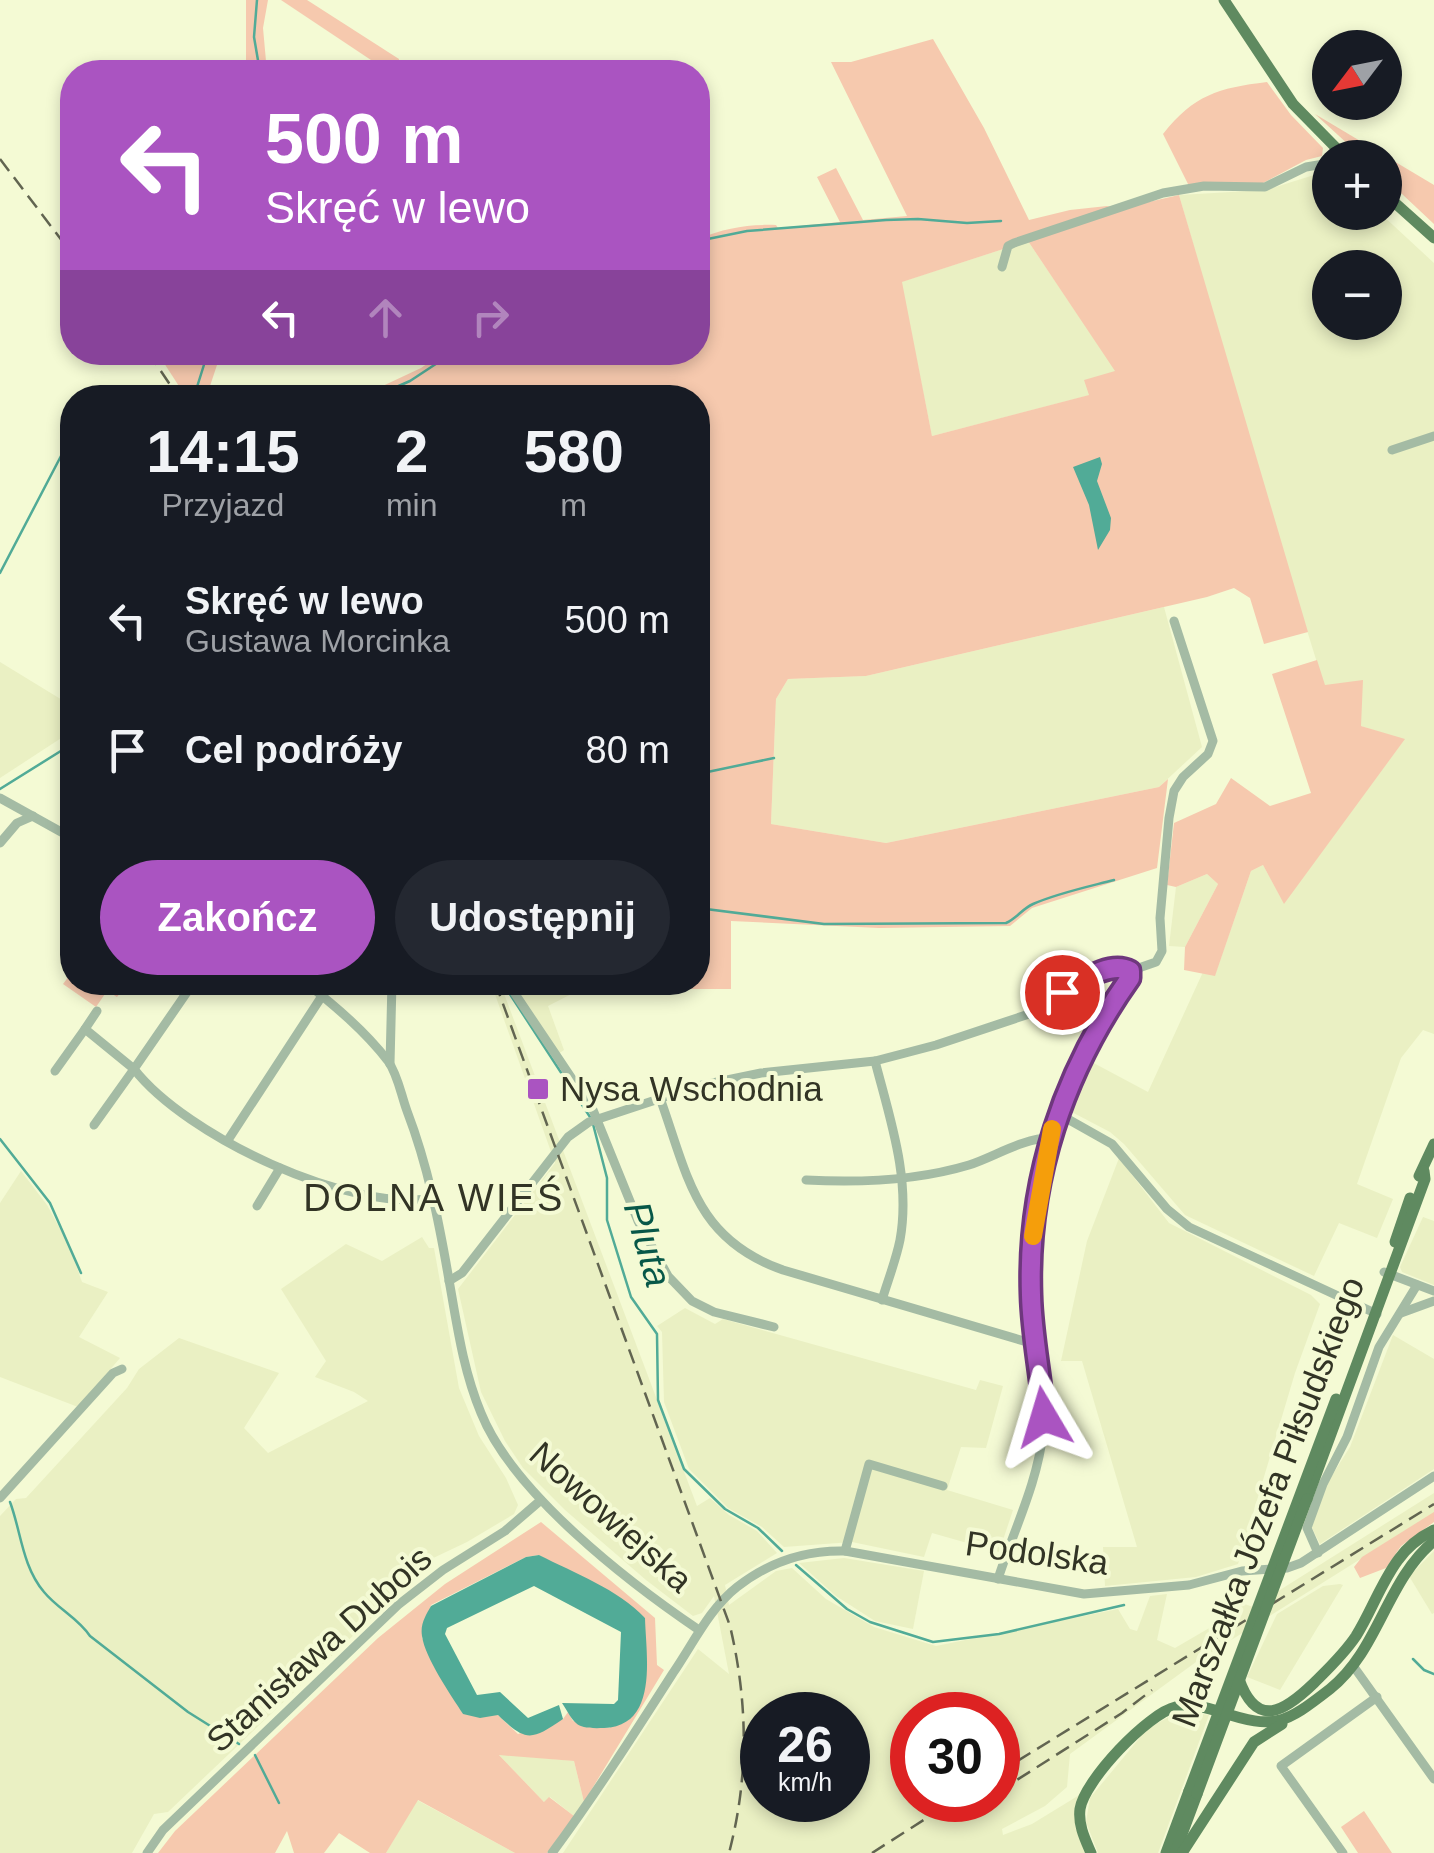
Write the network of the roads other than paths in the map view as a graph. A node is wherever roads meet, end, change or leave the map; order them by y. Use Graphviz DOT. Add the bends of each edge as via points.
graph roads {
  1 [pos="1224,0"];
  2 [pos="1329,140"];
  3 [pos="1312,166"];
  4 [pos="1402,209"];
  5 [pos="1434,238"];
  6 [pos="1002,268"];
  7 [pos="1434,436"];
  8 [pos="1392,450"];
  9 [pos="1174,622"];
  10 [pos="0,798"];
  11 [pos="33,816"];
  12 [pos="60,831"];
  13 [pos="0,842"];
  14 [pos="1130,971"];
  15 [pos="185,995"];
  16 [pos="392,995"];
  17 [pos="515,995"];
  18 [pos="322,996"];
  19 [pos="96,1011"];
  20 [pos="84,1029"];
  21 [pos="875,1061"];
  22 [pos="390,1064"];
  23 [pos="134,1069"];
  24 [pos="55,1071"];
  25 [pos="660,1098"];
  26 [pos="1057,1113"];
  27 [pos="593,1120"];
  28 [pos="94,1125"];
  29 [pos="1050,1138"];
  30 [pos="228,1140"];
  31 [pos="1434,1144"];
  32 [pos="280,1168"];
  33 [pos="902,1179"];
  34 [pos="806,1180"];
  35 [pos="434,1198"];
  36 [pos="256,1206"];
  37 [pos="1387,1274"];
  38 [pos="449,1281"];
  39 [pos="1417,1285"];
  40 [pos="1434,1290"];
  41 [pos="882,1300"];
  42 [pos="1434,1300"];
  43 [pos="1373,1312"];
  44 [pos="1399,1314"];
  45 [pos="774,1327"];
  46 [pos="1034,1344"];
  47 [pos="122,1369"];
  48 [pos="1339,1400"];
  49 [pos="1434,1476"];
  50 [pos="943,1486"];
  51 [pos="0,1498"];
  52 [pos="541,1500"];
  53 [pos="1434,1530"];
  54 [pos="1434,1541"];
  55 [pos="846,1551"];
  56 [pos="1318,1553"];
  57 [pos="998,1579"];
  58 [pos="699,1630"];
  59 [pos="1354,1666"];
  60 [pos="1239,1678"];
  61 [pos="1377,1697"];
  62 [pos="1289,1718"];
  63 [pos="1248,1721"];
  64 [pos="1254,1742"];
  65 [pos="1434,1779"];
  66 [pos="1193,1792"];
  67 [pos="147,1853"];
  68 [pos="552,1853"];
  69 [pos="1091,1853"];
  70 [pos="1166,1853"];
  71 [pos="1178,1853"];
  72 [pos="1343,1853"];
  1 -- 2 [label="main road" via="1294,104"];
  3 -- 6 [label="street" via="1264,187 1188,188 1130,202 1014,242"];
  4 -- 5 [label="main road"];
  7 -- 8 [label="street"];
  9 -- 14 [label="street" via="1212,748 1174,792 1159,959"];
  10 -- 11 [label="street"];
  11 -- 12 [label="street"];
  11 -- 13 [label="street"];
  14 -- 21 [label="street" via="1096,974 1014,1020"];
  14 -- 26 [label="street"];
  15 -- 23 [label="street"];
  16 -- 22 [label="street"];
  17 -- 27 [label="street"];
  18 -- 22 [label="street, Nowowiejska"];
  18 -- 30 [label="street"];
  19 -- 20 [label="street"];
  20 -- 23 [label="street"];
  20 -- 24 [label="street"];
  21 -- 25 [label="street" via="732,1078"];
  21 -- 33 [label="street"];
  22 -- 35 [label="street, Nowowiejska"];
  23 -- 28 [label="street"];
  23 -- 30 [label="street" via="183,1116"];
  25 -- 27 [label="street"];
  25 -- 41 [label="street" via="694,1195 726,1240 764,1264"];
  26 -- 29 [label="street"];
  26 -- 43 [label="street" via="1112,1144 1189,1227"];
  27 -- 38 [label="street" via="567,1138"];
  27 -- 45 [label="street" via="638,1222 676,1286 714,1312"];
  29 -- 33 [label="street"];
  29 -- 46 [label="street" via="1030,1261"];
  30 -- 32 [label="street"];
  31 -- 37 [label="main road, Marszałka Józefa Piłsudskiego"];
  32 -- 35 [label="street" via="408,1202"];
  32 -- 36 [label="street"];
  33 -- 34 [label="street"];
  33 -- 41 [label="street" via="901,1236"];
  35 -- 38 [label="street, Nowowiejska"];
  37 -- 39 [label="street"];
  37 -- 43 [label="main road, Marszałka Józefa Piłsudskiego"];
  38 -- 52 [label="street, Nowowiejska" via="481,1414 508,1462"];
  39 -- 40 [label="street"];
  39 -- 44 [label="street, Marszałka Józefa Piłsudskiego"];
  41 -- 46 [label="street"];
  42 -- 44 [label="street, Marszałka Józefa Piłsudskiego"];
  43 -- 48 [label="main road, Marszałka Józefa Piłsudskiego"];
  44 -- 56 [label="street, Marszałka Józefa Piłsudskiego" via="1378,1347 1307,1528"];
  46 -- 57 [label="street" via="1042,1439"];
  47 -- 51 [label="street"];
  48 -- 60 [label="main road, Marszałka Józefa Piłsudskiego, bridge"];
  48 -- 66 [label="main road, Marszałka Józefa Piłsudskiego, bridge"];
  49 -- 56 [label="street, Podolska"];
  50 -- 55 [label="street, Podolska" via="869,1464"];
  52 -- 58 [label="street, Nowowiejska"];
  52 -- 67 [label="street, Stanisława Dubois" via="387,1615"];
  53 -- 60 [label="main road" via="1396,1562 1357,1634 1293,1703 1274,1711 1252,1704"];
  54 -- 59 [label="main road" via="1406,1570"];
  55 -- 57 [label="street, Podolska"];
  55 -- 58 [label="street, Podolska" via="802,1554 766,1569 735,1588"];
  56 -- 57 [label="street, Podolska" via="1288,1568 1130,1592 1072,1593"];
  58 -- 68 [label="street, Nowowiejska"];
  59 -- 61 [label="street"];
  59 -- 62 [label="main road"];
  60 -- 66 [label="main road, Marszałka Józefa Piłsudskiego, bridge"];
  61 -- 65 [label="street"];
  61 -- 72 [label="street" via="1281,1766"];
  62 -- 63 [label="main road"];
  62 -- 64 [label="main road"];
  63 -- 64 [label="main road"];
  63 -- 69 [label="main road, Marszałka Józefa Piłsudskiego" via="1191,1705 1151,1718 1081,1804"];
  64 -- 71 [label="main road"];
  66 -- 70 [label="main road, Marszałka Józefa Piłsudskiego"];
  66 -- 71 [label="main road, Marszałka Józefa Piłsudskiego"];
}
